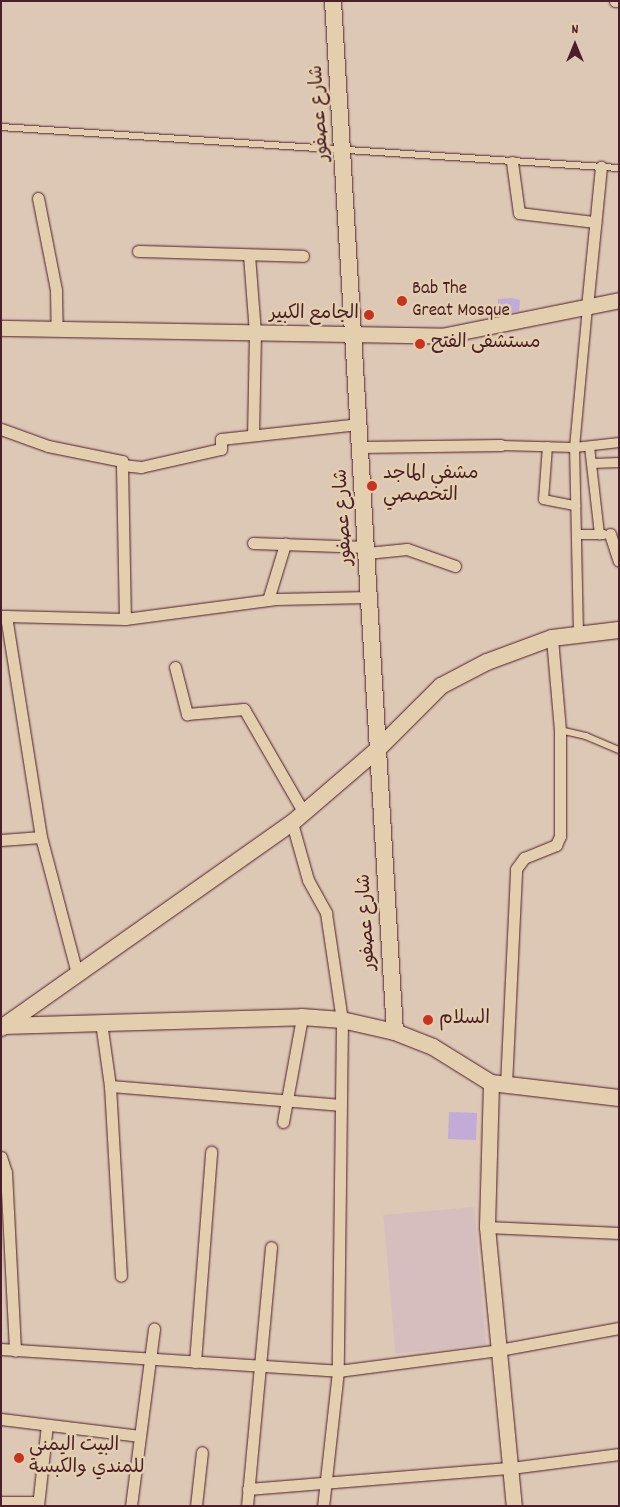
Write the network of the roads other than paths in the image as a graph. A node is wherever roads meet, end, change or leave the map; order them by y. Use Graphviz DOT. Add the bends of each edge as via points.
graph roads {
  1 [pos="333,1"];
  2 [pos="1,126"];
  3 [pos="343,147"];
  4 [pos="512,162"];
  5 [pos="601,167"];
  6 [pos="619,168"];
  7 [pos="38,198"];
  8 [pos="595,222"];
  9 [pos="138,251"];
  10 [pos="249,255"];
  11 [pos="303,256"];
  12 [pos="619,300"];
  13 [pos="587,307"];
  14 [pos="1,328"];
  15 [pos="57,329"];
  16 [pos="255,333"];
  17 [pos="355,335"];
  18 [pos="360,424"];
  19 [pos="1,429"];
  20 [pos="253,435"];
  21 [pos="618,439"];
  22 [pos="501,445"];
  23 [pos="547,446"];
  24 [pos="589,446"];
  25 [pos="361,447"];
  26 [pos="574,447"];
  27 [pos="619,462"];
  28 [pos="591,463"];
  29 [pos="122,465"];
  30 [pos="575,505"];
  31 [pos="576,534"];
  32 [pos="604,534"];
  33 [pos="253,543"];
  34 [pos="285,544"];
  35 [pos="367,550"];
  36 [pos="619,560"];
  37 [pos="455,566"];
  38 [pos="369,597"];
  39 [pos="268,600"];
  40 [pos="4,616"];
  41 [pos="125,619"];
  42 [pos="619,630"];
  43 [pos="578,635"];
  44 [pos="552,638"];
  45 [pos="175,667"];
  46 [pos="560,730"];
  47 [pos="378,749"];
  48 [pos="619,750"];
  49 [pos="298,818"];
  50 [pos="41,837"];
  51 [pos="1,840"];
  52 [pos="77,973"];
  53 [pos="302,1017"];
  54 [pos="342,1020"];
  55 [pos="101,1022"];
  56 [pos="2,1027"];
  57 [pos="394,1032"];
  58 [pos="499,1084"];
  59 [pos="110,1086"];
  60 [pos="619,1098"];
  61 [pos="289,1099"];
  62 [pos="339,1105"];
  63 [pos="283,1122"];
  64 [pos="211,1152"];
  65 [pos="1,1157"];
  66 [pos="487,1227"];
  67 [pos="619,1233"];
  68 [pos="270,1247"];
  69 [pos="121,1276"];
  70 [pos="154,1328"];
  71 [pos="619,1328"];
  72 [pos="1,1349"];
  73 [pos="499,1350"];
  74 [pos="15,1351"];
  75 [pos="150,1359"];
  76 [pos="195,1362"];
  77 [pos="260,1366"];
  78 [pos="338,1371"];
  79 [pos="1,1419"];
  80 [pos="46,1425"];
  81 [pos="140,1436"];
  82 [pos="202,1452"];
  83 [pos="619,1454"];
  84 [pos="511,1468"];
  85 [pos="324,1486"];
  86 [pos="248,1489"];
  87 [pos="1,1502"];
  88 [pos="38,1504"];
  89 [pos="131,1506"];
  90 [pos="196,1506"];
  91 [pos="247,1506"];
  92 [pos="323,1506"];
  93 [pos="514,1506"];
  1 -- 3 [label="main road, شارع عصفور"];
  2 -- 3 [label="lane"];
  3 -- 4 [label="lane"];
  3 -- 17 [label="main road, شارع عصفور"];
  4 -- 5 [label="lane"];
  4 -- 8 [label="street" via="519,213"];
  5 -- 6 [label="lane"];
  5 -- 8 [label="street"];
  7 -- 15 [label="street" via="56,290"];
  8 -- 13 [label="street"];
  9 -- 10 [label="street"];
  10 -- 11 [label="street"];
  10 -- 16 [label="street"];
  12 -- 13 [label="street"];
  13 -- 17 [label="street" via="442,336"];
  13 -- 26 [label="street"];
  14 -- 15 [label="street"];
  15 -- 16 [label="street"];
  16 -- 17 [label="street"];
  16 -- 20 [label="street"];
  17 -- 18 [label="main road, شارع عصفور"];
  18 -- 20 [label="street"];
  18 -- 25 [label="main road, شارع عصفور"];
  19 -- 29 [label="street" via="48,446 122,460"];
  20 -- 29 [label="street" via="221,438 221,449 142,467"];
  21 -- 24 [label="street"];
  22 -- 23 [label="street"];
  22 -- 25 [label="street"];
  23 -- 26 [label="street"];
  23 -- 30 [label="street" via="543,499"];
  24 -- 26 [label="street"];
  24 -- 28 [label="street"];
  25 -- 35 [label="main road, شارع عصفور"];
  26 -- 30 [label="street"];
  27 -- 28 [label="street"];
  28 -- 32 [label="street"];
  29 -- 41 [label="street"];
  30 -- 31 [label="street"];
  31 -- 32 [label="street"];
  31 -- 43 [label="street"];
  32 -- 36 [label="street"];
  33 -- 34 [label="street"];
  34 -- 35 [label="street"];
  34 -- 39 [label="street"];
  35 -- 37 [label="street" via="407,549"];
  35 -- 38 [label="main road, شارع عصفور"];
  38 -- 39 [label="street"];
  38 -- 47 [label="main road, شارع عصفور"];
  39 -- 41 [label="street"];
  40 -- 41 [label="street"];
  40 -- 50 [label="street"];
  42 -- 43 [label="main road"];
  43 -- 44 [label="main road"];
  44 -- 46 [label="street"];
  44 -- 47 [label="main road" via="487,662 442,686"];
  45 -- 49 [label="street" via="187,714 244,709"];
  46 -- 48 [label="lane" via="586,736"];
  46 -- 58 [label="street" via="560,836 556,844 524,858 516,869"];
  47 -- 49 [label="main road"];
  47 -- 57 [label="main road, شارع عصفور"];
  49 -- 52 [label="main road"];
  49 -- 54 [label="street" via="308,880 326,913"];
  50 -- 51 [label="street"];
  50 -- 52 [label="street"];
  52 -- 56 [label="main road"];
  53 -- 54 [label="main road"];
  53 -- 55 [label="main road"];
  53 -- 61 [label="street"];
  54 -- 57 [label="main road"];
  54 -- 62 [label="street"];
  55 -- 56 [label="main road"];
  55 -- 59 [label="street"];
  57 -- 58 [label="main road" via="433,1047"];
  58 -- 60 [label="main road"];
  58 -- 66 [label="street"];
  59 -- 61 [label="street"];
  59 -- 69 [label="street"];
  61 -- 62 [label="street"];
  61 -- 63 [label="street"];
  62 -- 78 [label="street"];
  64 -- 76 [label="street"];
  65 -- 74 [label="street" via="6,1172"];
  66 -- 67 [label="street"];
  66 -- 73 [label="street"];
  68 -- 77 [label="street"];
  70 -- 75 [label="street"];
  71 -- 73 [label="street"];
  72 -- 74 [label="street"];
  73 -- 78 [label="street"];
  73 -- 84 [label="street"];
  74 -- 75 [label="street"];
  75 -- 76 [label="street"];
  75 -- 81 [label="street"];
  76 -- 77 [label="street"];
  77 -- 78 [label="street"];
  77 -- 86 [label="street"];
  78 -- 85 [label="street"];
  79 -- 80 [label="street"];
  80 -- 81 [label="street"];
  80 -- 88 [label="street"];
  81 -- 89 [label="street"];
  82 -- 90 [label="street"];
  83 -- 84 [label="street"];
  84 -- 85 [label="street"];
  84 -- 93 [label="street"];
  85 -- 86 [label="street"];
  85 -- 92 [label="street"];
  86 -- 91 [label="street"];
  87 -- 88 [label="street"];
}
